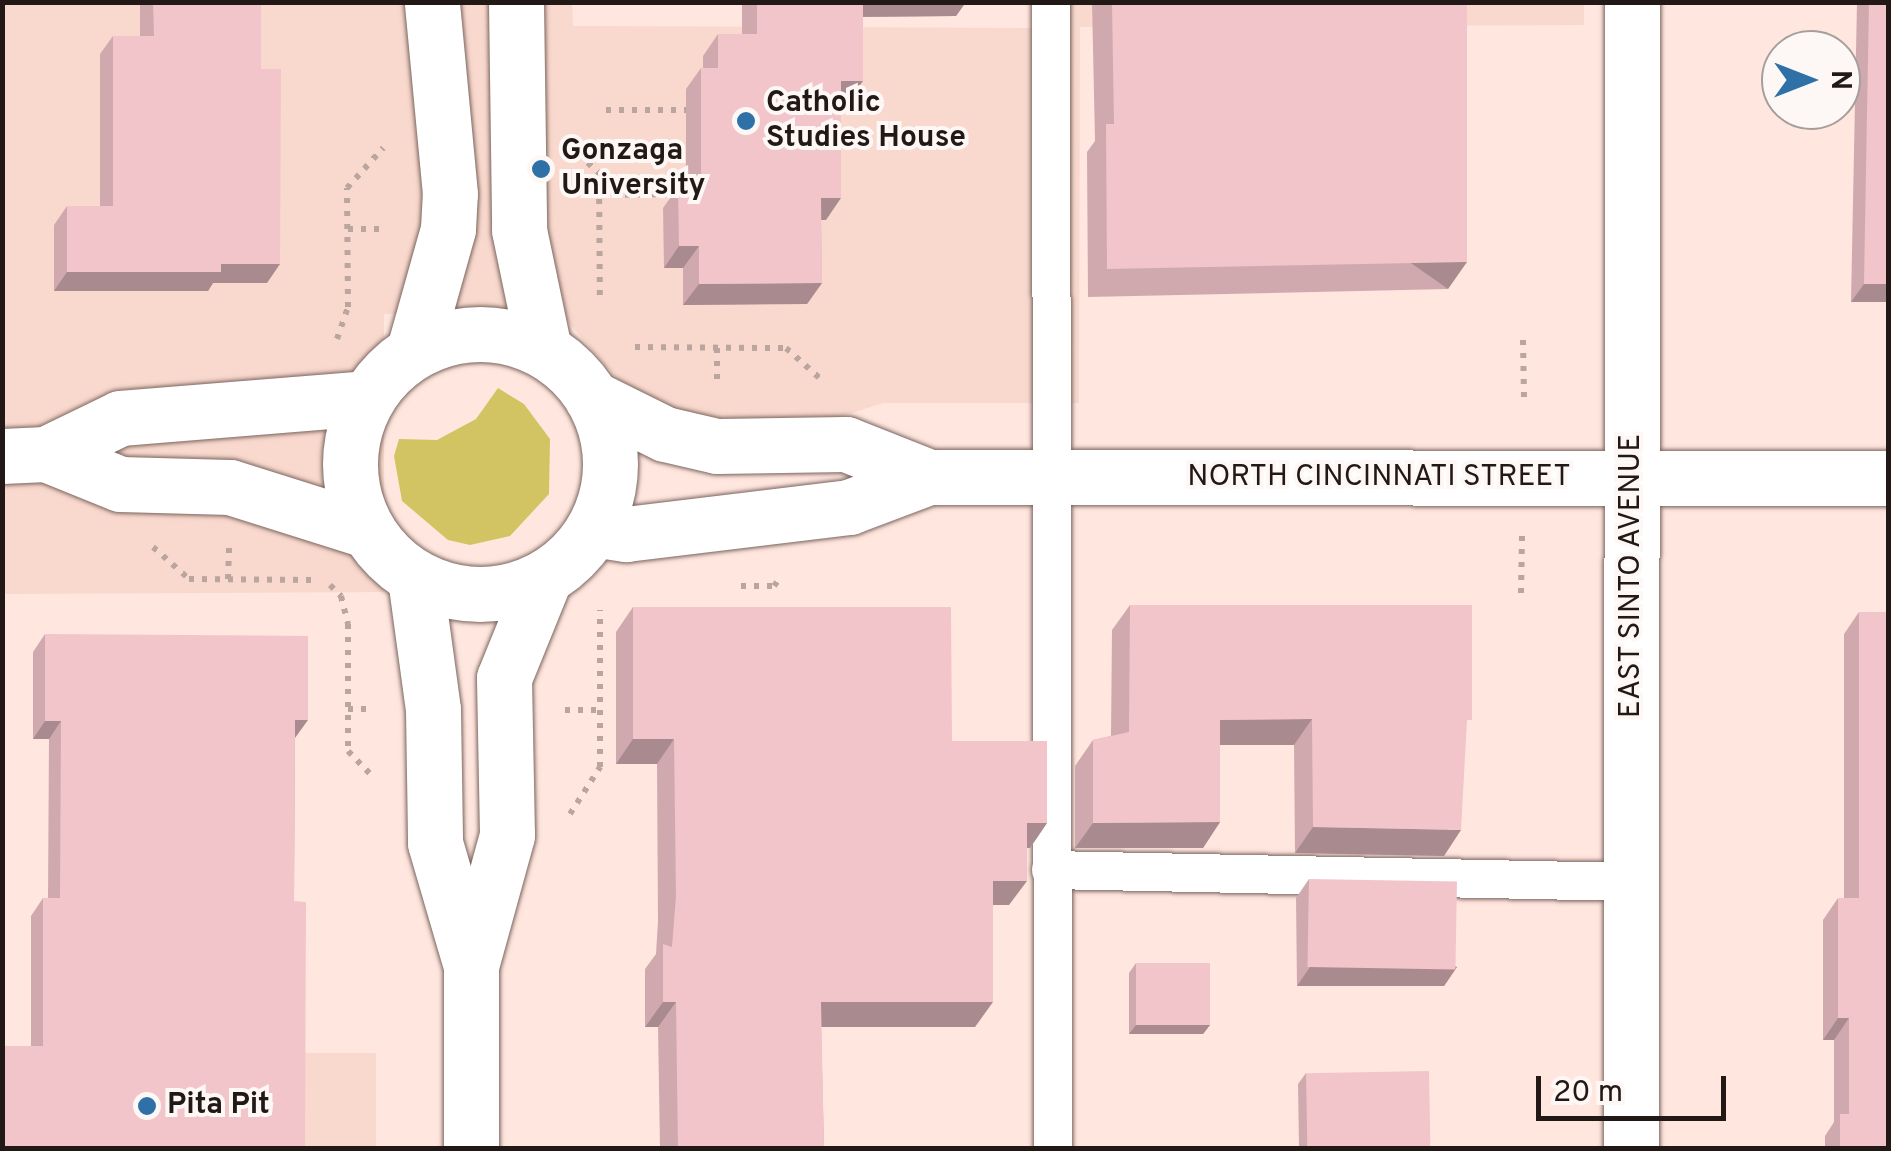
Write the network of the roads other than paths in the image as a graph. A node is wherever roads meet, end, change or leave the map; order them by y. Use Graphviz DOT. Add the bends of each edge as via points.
graph roads {
  1 [pos="432,2"];
  2 [pos="516,2"];
  3 [pos="1052,2"];
  4 [pos="1632,2"];
  5 [pos="414,350"];
  6 [pos="544,350"];
  7 [pos="366,398"];
  8 [pos="592,398"];
  9 [pos="24,455"];
  10 [pos="929,476"];
  11 [pos="1051,476"];
  12 [pos="1888,478"];
  13 [pos="1634,479"];
  14 [pos="593,529"];
  15 [pos="366,530"];
  16 [pos="546,577"];
  17 [pos="415,578"];
  18 [pos="1051,870"];
  19 [pos="1630,882"];
  20 [pos="471,966"];
  21 [pos="471,1148"];
  22 [pos="1052,1148"];
  23 [pos="1631,1148"];
  1 -- 5 [label="street" via="450,194 448,229"];
  2 -- 6 [label="street" via="519,230"];
  3 -- 11 [label="lane"];
  4 -- 13 [label="street, EAST SINTO AVENUE"];
  5 -- 6 [label="street" via="480,332"];
  5 -- 7 [label="street"];
  6 -- 8 [label="street"];
  7 -- 9 [label="street" via="120,418"];
  7 -- 15 [label="street" via="349,464"];
  8 -- 10 [label="street, NORTH CINCINNATI STREET" via="666,434 718,446 846,444"];
  8 -- 14 [label="street" via="610,463"];
  9 -- 15 [label="street" via="120,484 230,487"];
  10 -- 11 [label="street, NORTH CINCINNATI STREET"];
  10 -- 14 [label="street, NORTH CINCINNATI STREET" via="849,507 626,534"];
  11 -- 13 [label="street, NORTH CINCINNATI STREET"];
  11 -- 18 [label="lane"];
  12 -- 13 [label="street, NORTH CINCINNATI STREET"];
  13 -- 19 [label="street, EAST SINTO AVENUE"];
  14 -- 16 [label="street"];
  15 -- 17 [label="street"];
  16 -- 17 [label="street" via="480,595"];
  16 -- 20 [label="street" via="504,678 507,835"];
  17 -- 20 [label="street" via="433,710 435,843"];
  18 -- 19 [label="lane"];
  18 -- 22 [label="lane"];
  19 -- 23 [label="street, EAST SINTO AVENUE"];
  20 -- 21 [label="street"];
}
